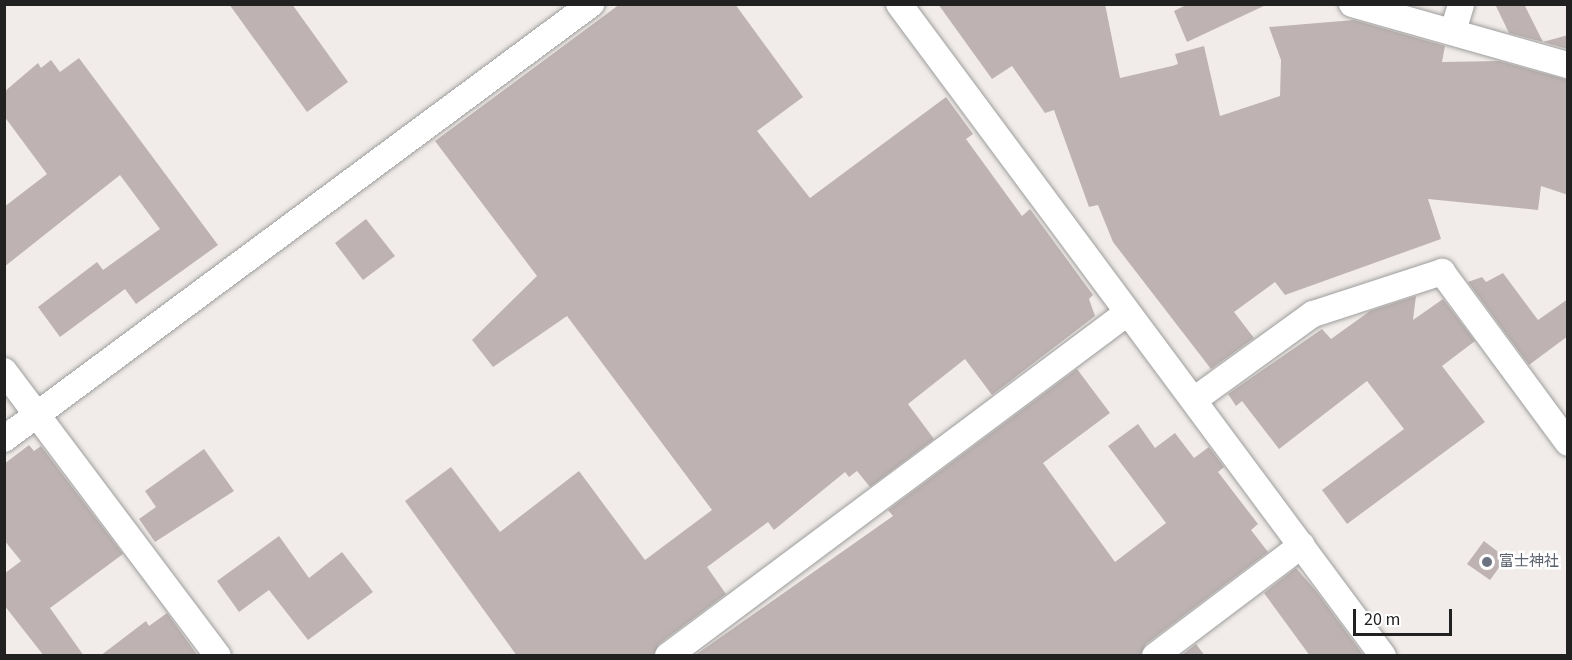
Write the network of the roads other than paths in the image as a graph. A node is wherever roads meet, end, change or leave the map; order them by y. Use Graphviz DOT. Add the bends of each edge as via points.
graph roads {
  1 [pos="591,4"];
  2 [pos="899,4"];
  3 [pos="1352,4"];
  4 [pos="1461,4"];
  5 [pos="1453,31"];
  6 [pos="1568,65"];
  7 [pos="1127,313"];
  8 [pos="4,371"];
  9 [pos="1194,400"];
  10 [pos="36,415"];
  11 [pos="4,439"];
  12 [pos="1568,443"];
  13 [pos="1302,545"];
  14 [pos="218,656"];
  15 [pos="668,656"];
  16 [pos="1155,656"];
  17 [pos="1383,656"];
  1 -- 10 [label="street"];
  2 -- 7 [label="street"];
  3 -- 5 [label="street"];
  4 -- 5 [label="street"];
  5 -- 6 [label="street"];
  7 -- 9 [label="street"];
  7 -- 15 [label="street"];
  8 -- 10 [label="street"];
  9 -- 12 [label="street" via="1313,314 1442,272"];
  9 -- 13 [label="street"];
  10 -- 11 [label="street"];
  10 -- 14 [label="street"];
  13 -- 16 [label="street"];
  13 -- 17 [label="street"];
}
